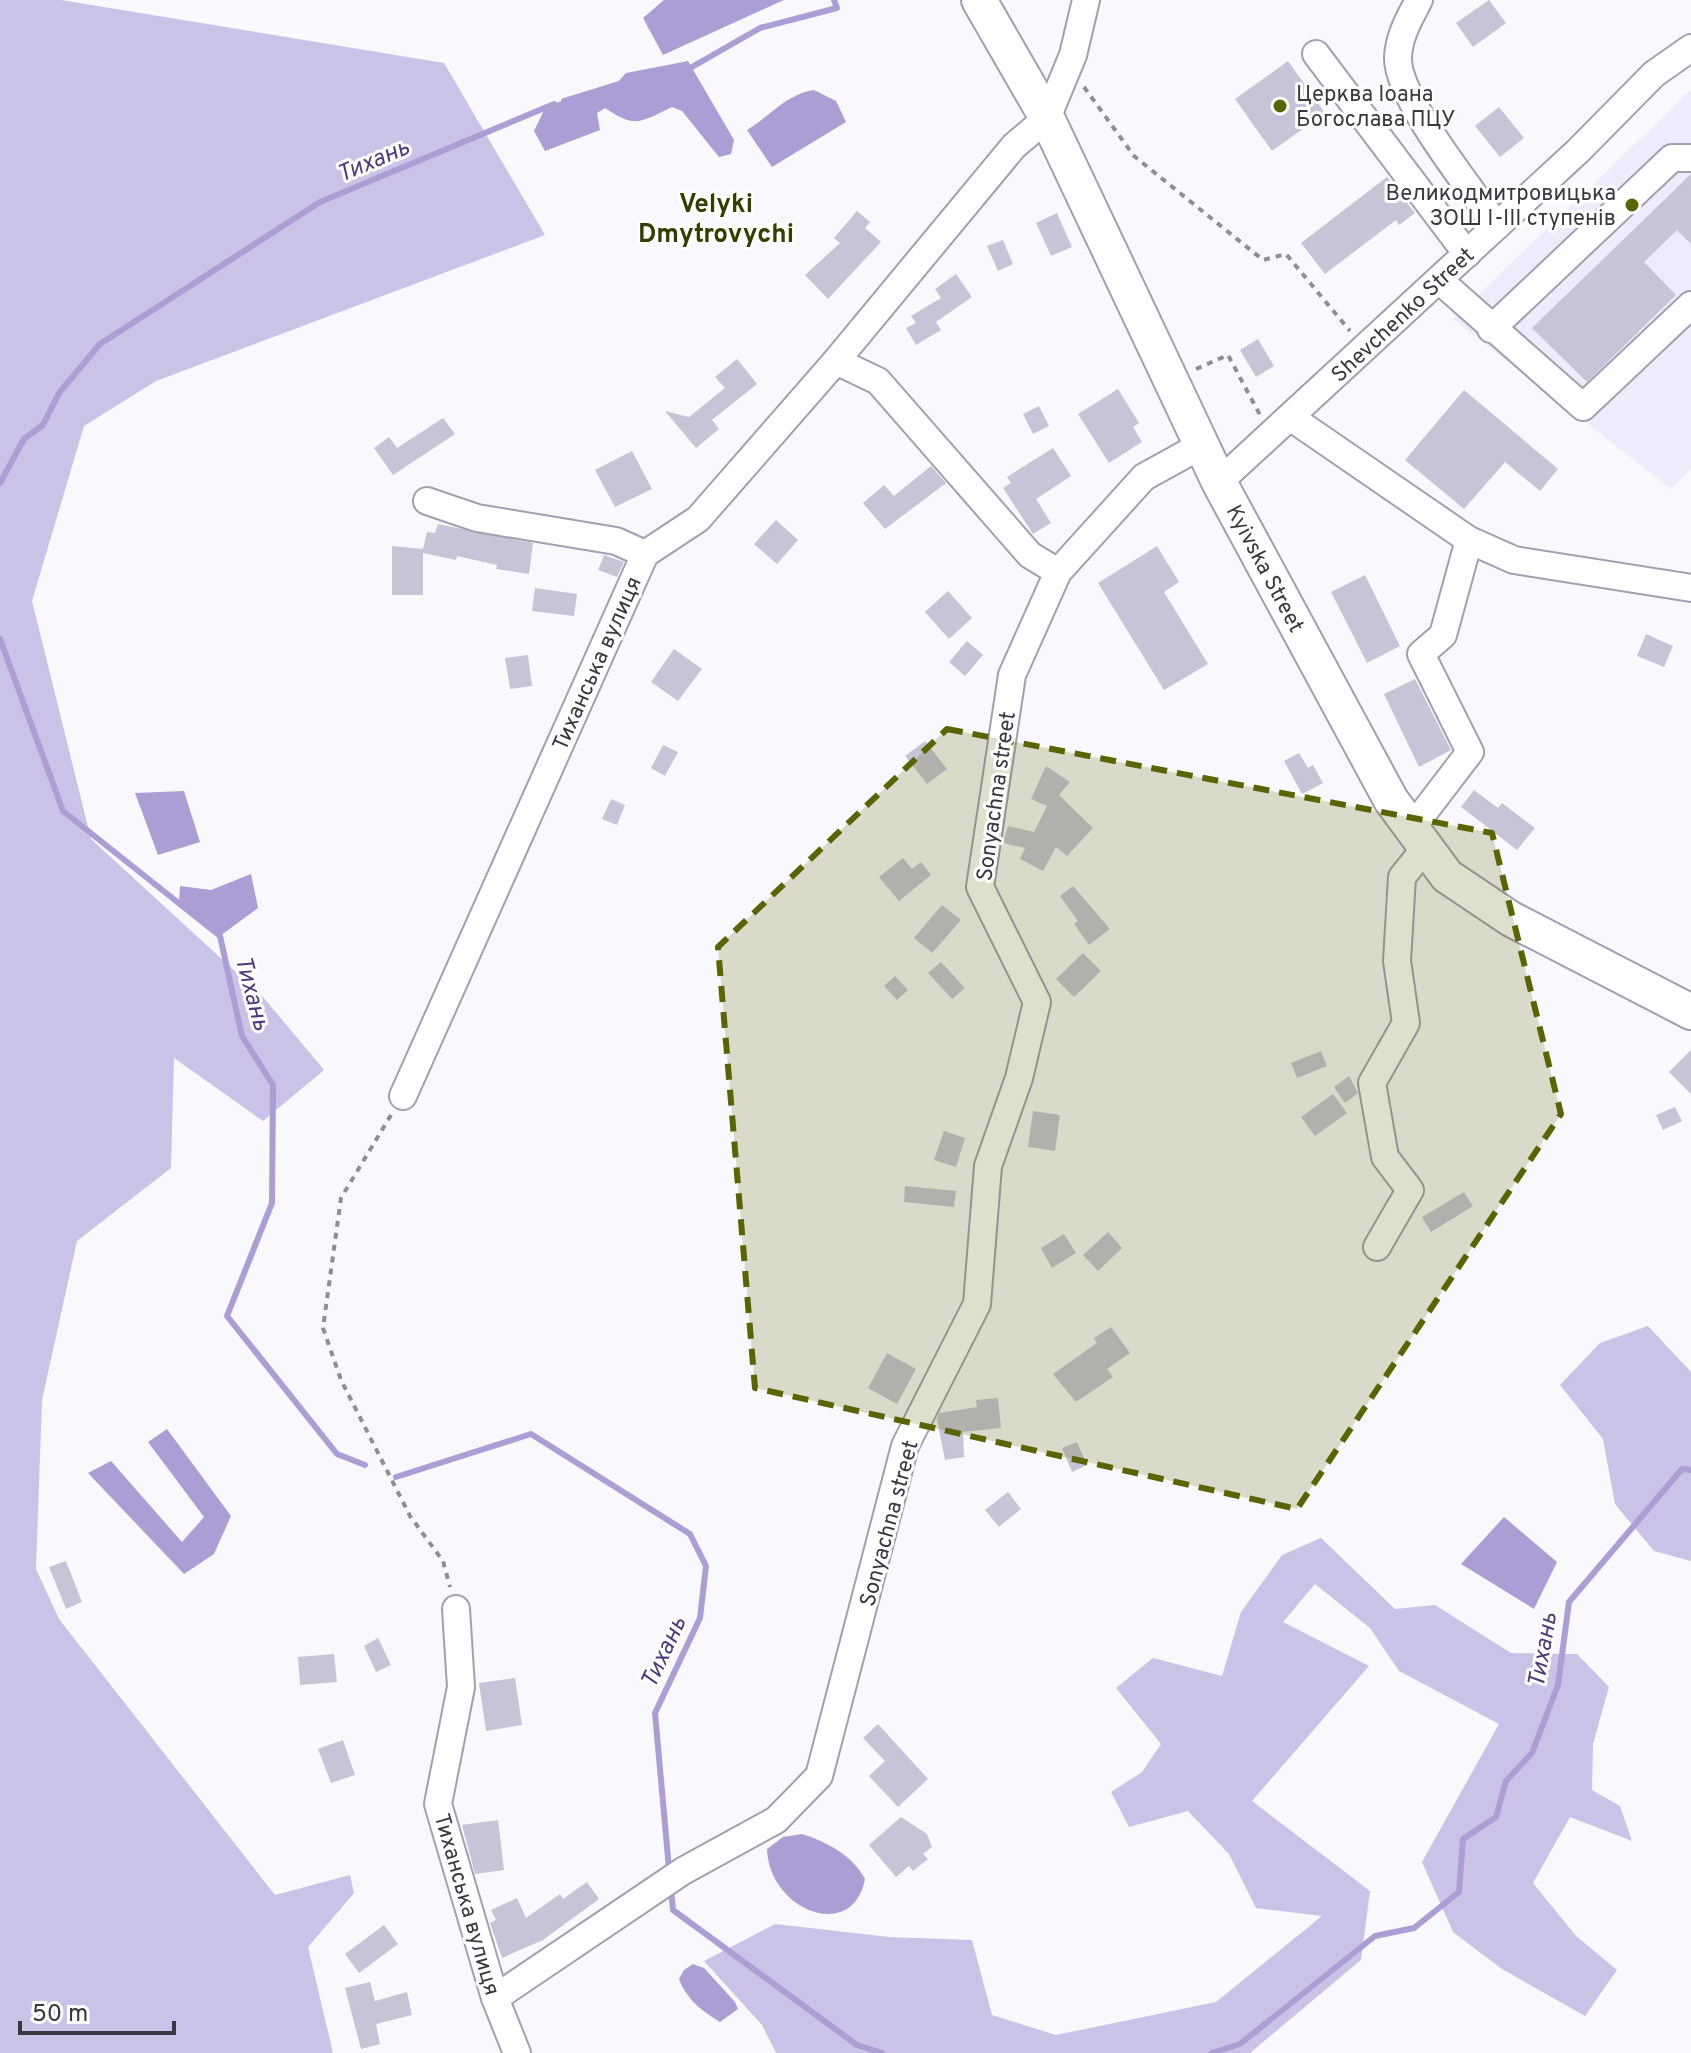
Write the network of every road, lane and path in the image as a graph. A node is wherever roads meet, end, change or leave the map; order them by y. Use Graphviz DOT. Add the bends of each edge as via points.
graph roads {
  1 [pos="979,0"];
  2 [pos="1086,0"];
  3 [pos="1419,0"];
  4 [pos="1691,48"];
  5 [pos="1316,54"];
  6 [pos="1073,55"];
  7 [pos="1047,118"];
  8 [pos="1691,158"];
  9 [pos="1497,226"];
  10 [pos="1467,254"];
  11 [pos="1439,280"];
  12 [pos="1691,305"];
  13 [pos="1491,329"];
  14 [pos="1365,348"];
  15 [pos="836,361"];
  16 [pos="1171,381"];
  17 [pos="1280,426"];
  18 [pos="1202,445"];
  19 [pos="1219,482"];
  20 [pos="427,501"];
  21 [pos="1469,540"];
  22 [pos="645,554"];
  23 [pos="1058,572"];
  24 [pos="1691,588"];
  25 [pos="1419,838"];
  26 [pos="1691,1012"];
  27 [pos="403,1096"];
  28 [pos="1377,1247"];
  29 [pos="456,1609"];
  30 [pos="495,1998"];
  31 [pos="517,2053"];
  1 -- 7 [label="main road, Kyivska Street"];
  2 -- 6 [label="street"];
  3 -- 9 [label="street" via="1401,34 1397,61 1420,116"];
  4 -- 9 [label="street, Shevchenko Street" via="1654,74"];
  5 -- 10 [label="street"];
  6 -- 7 [label="street"];
  6 -- 14 [label="path" via="1084,86 1134,156 1263,260 1286,254"];
  7 -- 15 [label="street, Тиханська вулиця" via="1014,146"];
  7 -- 16 [label="main road, Kyivska Street"];
  8 -- 13 [label="street" via="1672,158"];
  9 -- 10 [label="street, Shevchenko Street"];
  10 -- 11 [label="street, Shevchenko Street"];
  11 -- 13 [label="street"];
  11 -- 14 [label="street, Shevchenko Street"];
  12 -- 13 [label="street" via="1583,407"];
  14 -- 17 [label="street, Shevchenko Street"];
  15 -- 22 [label="street, Тиханська вулиця" via="698,519"];
  15 -- 23 [label="street" via="878,381 1030,555"];
  16 -- 17 [label="path" via="1228,355"];
  16 -- 18 [label="main road, Kyivska Street"];
  17 -- 19 [label="street, Shevchenko Street"];
  17 -- 21 [label="street"];
  18 -- 19 [label="main road, Kyivska Street"];
  18 -- 23 [label="street, Sonyachna street" via="1144,477"];
  19 -- 25 [label="main road, Kyivska Street" via="1391,800"];
  20 -- 22 [label="street" via="477,518 616,541"];
  21 -- 24 [label="street" via="1514,560"];
  21 -- 25 [label="street" via="1443,635 1421,654 1470,752"];
  22 -- 27 [label="street, Тиханська вулиця"];
  23 -- 30 [label="street, Sonyachna street" via="1012,675 980,887 1037,1002 1019,1078 988,1166 977,1304 905,1446 819,1776 776,1820 683,1871"];
  25 -- 26 [label="main road, Kyivska Street" via="1447,876 1511,919"];
  25 -- 28 [label="street" via="1402,877 1397,961 1406,1023 1372,1083 1385,1157 1410,1190"];
  27 -- 29 [label="path" via="341,1198 323,1328 341,1380 410,1516 443,1561"];
  29 -- 30 [label="street, Тиханська вулиця" via="461,1687 438,1804"];
  30 -- 31 [label="street, Тиханська вулиця"];
}
